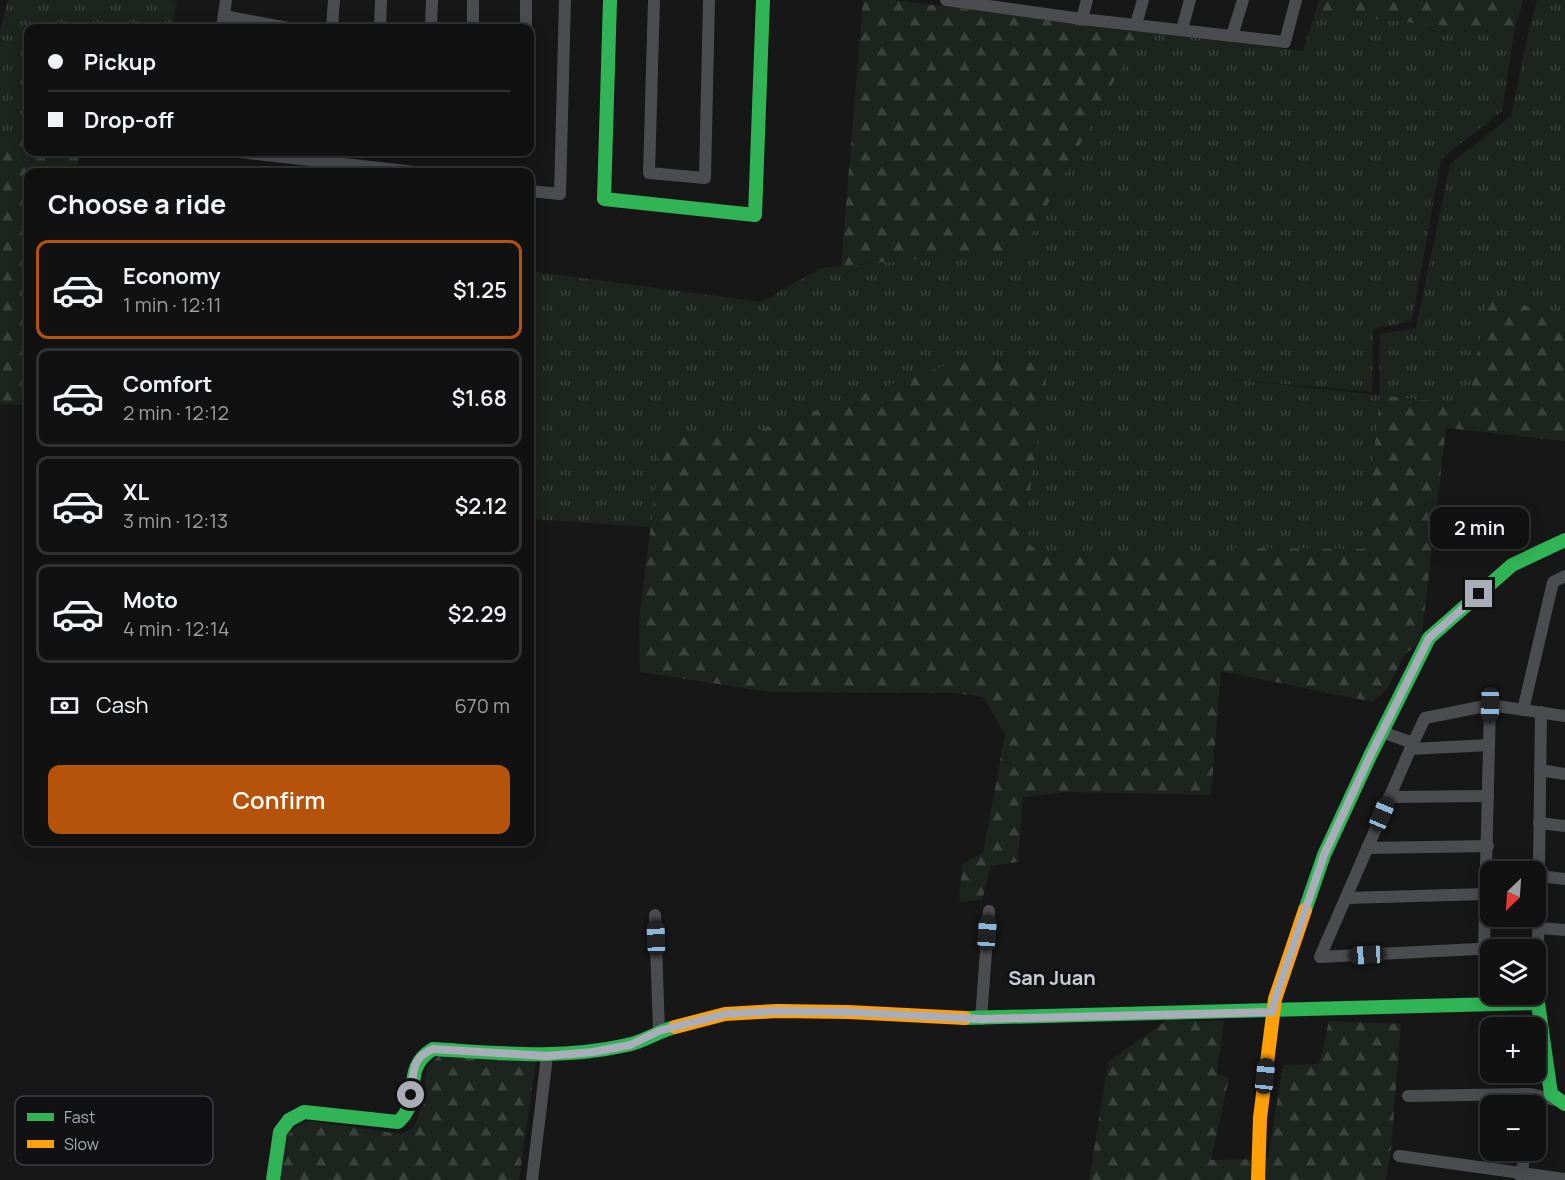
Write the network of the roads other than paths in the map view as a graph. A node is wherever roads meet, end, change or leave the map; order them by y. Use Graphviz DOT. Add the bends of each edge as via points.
graph roads {
  1 [pos="226,0"];
  2 [pos="334,0"];
  3 [pos="381,0"];
  4 [pos="432,0"];
  5 [pos="473,0"];
  6 [pos="526,0"];
  7 [pos="565,0"];
  8 [pos="610,0"];
  9 [pos="654,0"];
  10 [pos="709,0"];
  11 [pos="763,0"];
  12 [pos="946,0"];
  13 [pos="1048,0"];
  14 [pos="1088,0"];
  15 [pos="1143,0"];
  16 [pos="1190,0"];
  17 [pos="1243,0"];
  18 [pos="1296,0"];
  19 [pos="1007,4"];
  20 [pos="1044,14"];
  21 [pos="1082,19"];
  22 [pos="223,22"];
  23 [pos="245,24"];
  24 [pos="332,24"];
  25 [pos="380,24"];
  26 [pos="431,24"];
  27 [pos="472,24"];
  28 [pos="526,24"];
  29 [pos="1136,24"];
  30 [pos="1182,30"];
  31 [pos="1232,36"];
  32 [pos="273,156"];
  33 [pos="325,162"];
  34 [pos="379,168"];
  35 [pos="534,191"];
  36 [pos="1565,540"];
  37 [pos="1565,576"];
  38 [pos="1490,705"];
  39 [pos="1523,710"];
  40 [pos="1540,712"];
  41 [pos="1565,716"];
  42 [pos="1382,732"];
  43 [pos="1489,745"];
  44 [pos="1411,746"];
  45 [pos="1540,770"];
  46 [pos="1565,774"];
  47 [pos="1488,796"];
  48 [pos="1389,797"];
  49 [pos="1539,823"];
  50 [pos="1565,826"];
  51 [pos="1488,846"];
  52 [pos="1367,848"];
  53 [pos="1487,861"];
  54 [pos="1539,861"];
  55 [pos="1546,877"];
  56 [pos="1565,879"];
  57 [pos="1480,894"];
  58 [pos="1346,898"];
  59 [pos="989,911"];
  60 [pos="655,915"];
  61 [pos="1539,928"];
  62 [pos="1565,930"];
  63 [pos="1538,939"];
  64 [pos="1480,949"];
  65 [pos="1272,1012"];
  66 [pos="981,1019"];
  67 [pos="659,1031"];
  68 [pos="547,1056"];
  69 [pos="1408,1096"];
  70 [pos="1480,1098"];
  71 [pos="1546,1101"];
  72 [pos="1562,1103"];
  73 [pos="1399,1156"];
  74 [pos="1524,1161"];
  75 [pos="1522,1177"];
  76 [pos="1565,1179"];
  77 [pos="273,1180"];
  78 [pos="532,1180"];
  79 [pos="1258,1180"];
  1 -- 22 [label="street"];
  2 -- 24 [label="street"];
  3 -- 25 [label="street"];
  4 -- 26 [label="street"];
  5 -- 27 [label="street"];
  6 -- 28 [label="street"];
  7 -- 35 [label="street" via="560,194"];
  8 -- 11 [label="street" via="604,199 756,215"];
  9 -- 10 [label="street" via="649,173 705,178"];
  12 -- 19 [label="street"];
  13 -- 20 [label="street"];
  14 -- 21 [label="street"];
  15 -- 29 [label="street"];
  16 -- 30 [label="street"];
  17 -- 31 [label="street"];
  18 -- 31 [label="street" via="1285,42"];
  19 -- 20 [label="street"];
  20 -- 21 [label="street"];
  21 -- 29 [label="street"];
  22 -- 23 [label="street"];
  29 -- 30 [label="street"];
  30 -- 31 [label="street"];
  32 -- 33 [label="street"];
  33 -- 34 [label="street"];
  36 -- 42 [label="street" via="1512,565 1429,638"];
  37 -- 39 [label="street" via="1553,582"];
  38 -- 39 [label="street"];
  38 -- 43 [label="street"];
  38 -- 44 [label="street" via="1425,718"];
  39 -- 40 [label="street"];
  40 -- 41 [label="street"];
  40 -- 45 [label="street"];
  42 -- 44 [label="street"];
  42 -- 65 [label="street" via="1324,855"];
  43 -- 44 [label="street"];
  43 -- 47 [label="street"];
  44 -- 48 [label="street"];
  45 -- 46 [label="street"];
  45 -- 49 [label="street"];
  47 -- 48 [label="street"];
  47 -- 51 [label="street"];
  48 -- 52 [label="street"];
  49 -- 50 [label="street"];
  49 -- 54 [label="street"];
  51 -- 52 [label="street"];
  51 -- 53 [label="street"];
  52 -- 58 [label="street"];
  55 -- 56 [label="street"];
  57 -- 58 [label="street"];
  58 -- 64 [label="street" via="1320,957"];
  59 -- 66 [label="street"];
  60 -- 67 [label="street"];
  61 -- 62 [label="street"];
  61 -- 63 [label="street"];
  65 -- 66 [label="street"];
  65 -- 72 [label="street" via="1538,1003 1551,1094"];
  65 -- 79 [label="street" via="1260,1118"];
  66 -- 67 [label="street" via="777,1011 725,1014"];
  67 -- 68 [label="street" via="630,1045"];
  68 -- 77 [label="street" via="433,1049 422,1053 415,1063 405,1118 398,1122 304,1112 289,1120 280,1132"];
  68 -- 78 [label="street"];
  69 -- 70 [label="street"];
  71 -- 72 [label="street"];
  73 -- 75 [label="street"];
  74 -- 75 [label="street"];
  75 -- 76 [label="street"];
}
